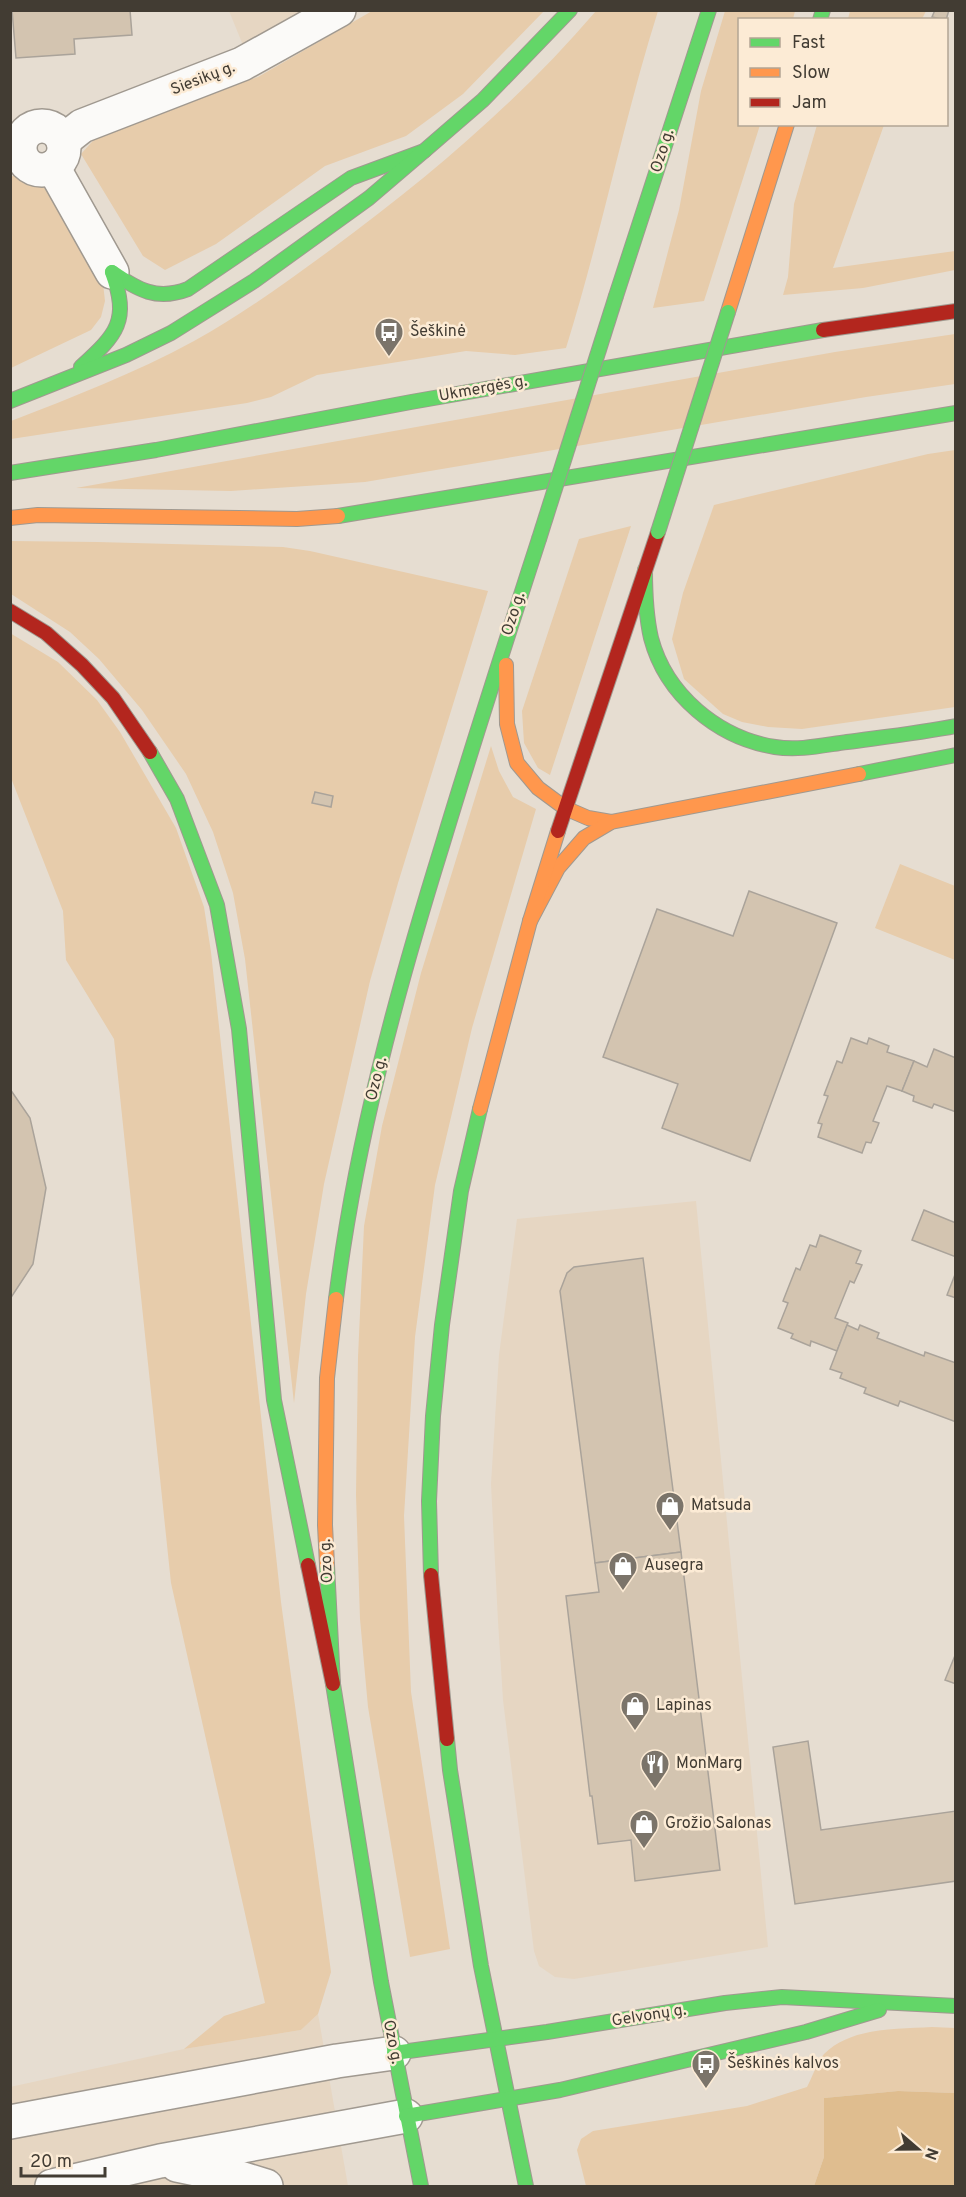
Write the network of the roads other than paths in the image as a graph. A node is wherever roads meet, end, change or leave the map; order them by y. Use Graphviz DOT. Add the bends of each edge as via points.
graph roads {
  1 [pos="339,10"];
  2 [pos="570,10"];
  3 [pos="709,10"];
  4 [pos="786,126"];
  5 [pos="424,151"];
  6 [pos="58,154"];
  7 [pos="15,157"];
  8 [pos="112,272"];
  9 [pos="956,311"];
  10 [pos="73,375"];
  11 [pos="10,401"];
  12 [pos="956,413"];
  13 [pos="10,472"];
  14 [pos="10,518"];
  15 [pos="645,570"];
  16 [pos="10,611"];
  17 [pos="505,642"];
  18 [pos="956,726"];
  19 [pos="956,755"];
  20 [pos="565,808"];
  21 [pos="611,822"];
  22 [pos="530,921"];
  23 [pos="333,1684"];
  24 [pos="904,2002"];
  25 [pos="956,2006"];
  26 [pos="495,2039"];
  27 [pos="394,2053"];
  28 [pos="507,2099"];
  29 [pos="406,2116"];
  30 [pos="10,2122"];
  31 [pos="160,2161"];
  32 [pos="52,2187"];
  33 [pos="266,2187"];
  34 [pos="421,2187"];
  35 [pos="526,2187"];
  1 -- 6 [label="street, Siesikų g." via="242,64 82,126"];
  2 -- 5 [label="main road" via="483,100"];
  3 -- 17 [label="main road, Ozo g., bridge"];
  4 -- 15 [label="main road, bridge"];
  5 -- 8 [label="main road" via="351,178 188,289 170,296 129,284"];
  5 -- 10 [label="main road" via="369,198 254,281 171,333 126,356"];
  6 -- 7 [label="street" via="55,129 48,126 34,127 22,136"];
  6 -- 8 [label="street"];
  8 -- 10 [label="main road" via="120,291 120,321 104,347"];
  9 -- 13 [label="main road, Ukmergės g." via="793,334 156,450"];
  10 -- 11 [label="main road"];
  12 -- 14 [label="main road" via="343,516"];
  15 -- 18 [label="main road" via="645,603 659,660 681,694 724,731 776,747 804,748"];
  15 -- 20 [label="main road"];
  16 -- 23 [label="main road" via="46,633 113,698 177,799 217,905 239,1029 274,1400"];
  17 -- 20 [label="main road" via="507,724 517,763 538,788"];
  17 -- 23 [label="main road, Ozo g." via="409,952 371,1099 344,1237 327,1378 325,1525"];
  19 -- 21 [label="main road"];
  20 -- 21 [label="main road"];
  20 -- 22 [label="main road"];
  21 -- 22 [label="main road" via="584,838 558,868"];
  22 -- 26 [label="main road" via="461,1191 441,1336 429,1501 431,1577 450,1770"];
  23 -- 27 [label="main road, Ozo g."];
  24 -- 25 [label="main road, Gelvonų g."];
  24 -- 26 [label="main road, Gelvonų g." via="782,1997"];
  24 -- 28 [label="main road, Gelvonų g." via="712,2055"];
  26 -- 27 [label="main road, Gelvonų g."];
  26 -- 28 [label="main road"];
  27 -- 29 [label="main road, Ozo g."];
  27 -- 30 [label="street"];
  28 -- 29 [label="main road, Gelvonų g."];
  28 -- 35 [label="main road"];
  29 -- 31 [label="street"];
  29 -- 34 [label="main road, Ozo g."];
  31 -- 32 [label="street"];
  31 -- 33 [label="street"];
}
